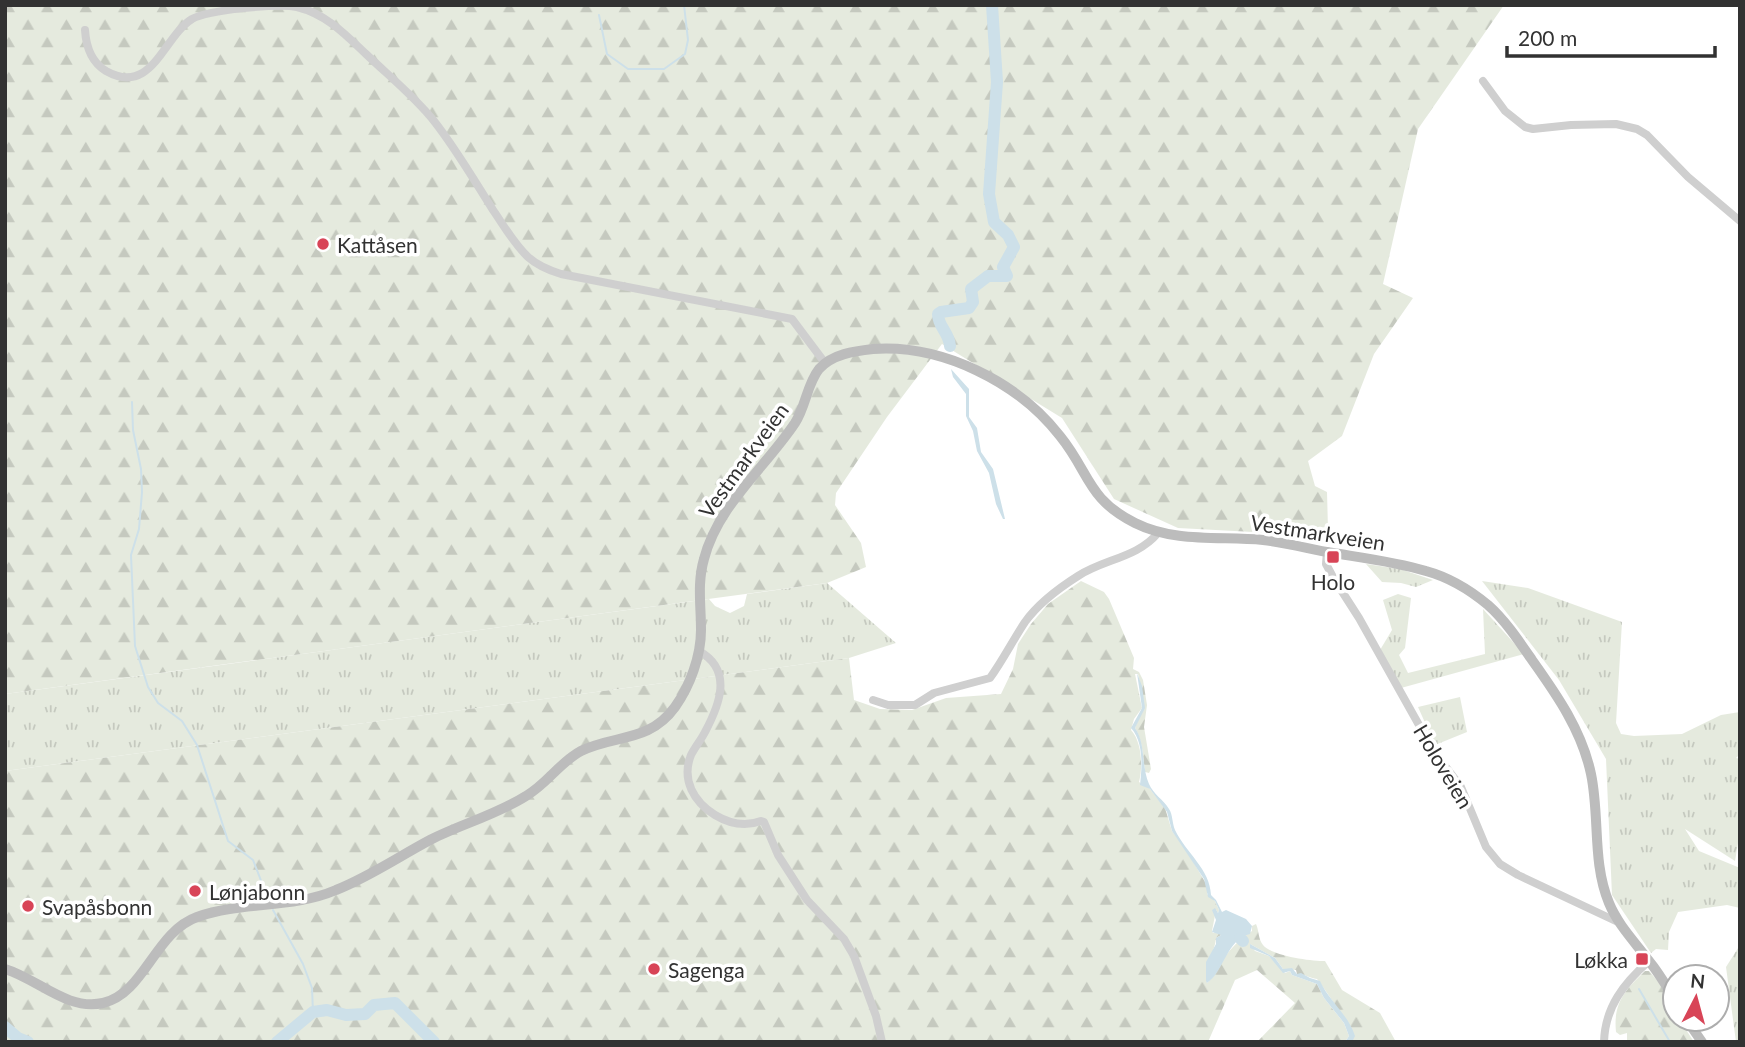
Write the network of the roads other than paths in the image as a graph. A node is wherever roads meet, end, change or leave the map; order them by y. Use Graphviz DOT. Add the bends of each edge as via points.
graph roads {
  1 [pos="85,30"];
  2 [pos="1483,81"];
  3 [pos="1740,221"];
  4 [pos="825,363"];
  5 [pos="1158,533"];
  6 [pos="1327,551"];
  7 [pos="699,651"];
  8 [pos="873,700"];
  9 [pos="1620,923"];
  10 [pos="1649,961"];
  11 [pos="5,969"];
  12 [pos="1661,979"];
  13 [pos="882,1042"];
  14 [pos="1604,1042"];
  1 -- 4 [label="street" via="97,64 114,75 128,77 150,67 193,18 270,5 318,14 338,26 424,109 517,245 543,268 792,319"];
  2 -- 3 [label="street" via="1505,111 1525,127 1616,124 1637,129"];
  4 -- 5 [label="street, Vestmarkveien" via="853,352 892,349 931,355 977,371 1024,401 1053,428 1107,505"];
  4 -- 7 [label="street, Vestmarkveien" via="814,378 799,418 711,537 699,581"];
  5 -- 6 [label="street, Vestmarkveien" via="1268,541"];
  5 -- 8 [label="street" via="1134,552 1093,568 1058,590 1026,621 990,678 934,692 915,705"];
  6 -- 9 [label="street, Holoveien" via="1326,564 1334,579 1433,750 1461,788 1486,847 1500,864 1518,875"];
  6 -- 9 [label="street, Vestmarkveien" via="1440,575 1471,592 1504,622 1558,697 1583,746 1593,786 1600,874"];
  7 -- 11 [label="street, Vestmarkveien" via="673,709 649,730 581,751 529,795 433,838 342,888 310,899 220,911 187,921 166,939 129,988 111,1001 77,1003"];
  7 -- 13 [label="street" via="717,666 721,680 710,721 689,763 692,794 727,821 761,821 767,828 807,900 854,956"];
  9 -- 10 [label="street, Vestmarkveien"];
  10 -- 12 [label="street, Vestmarkveien"];
  10 -- 14 [label="street" via="1616,997"];
}
